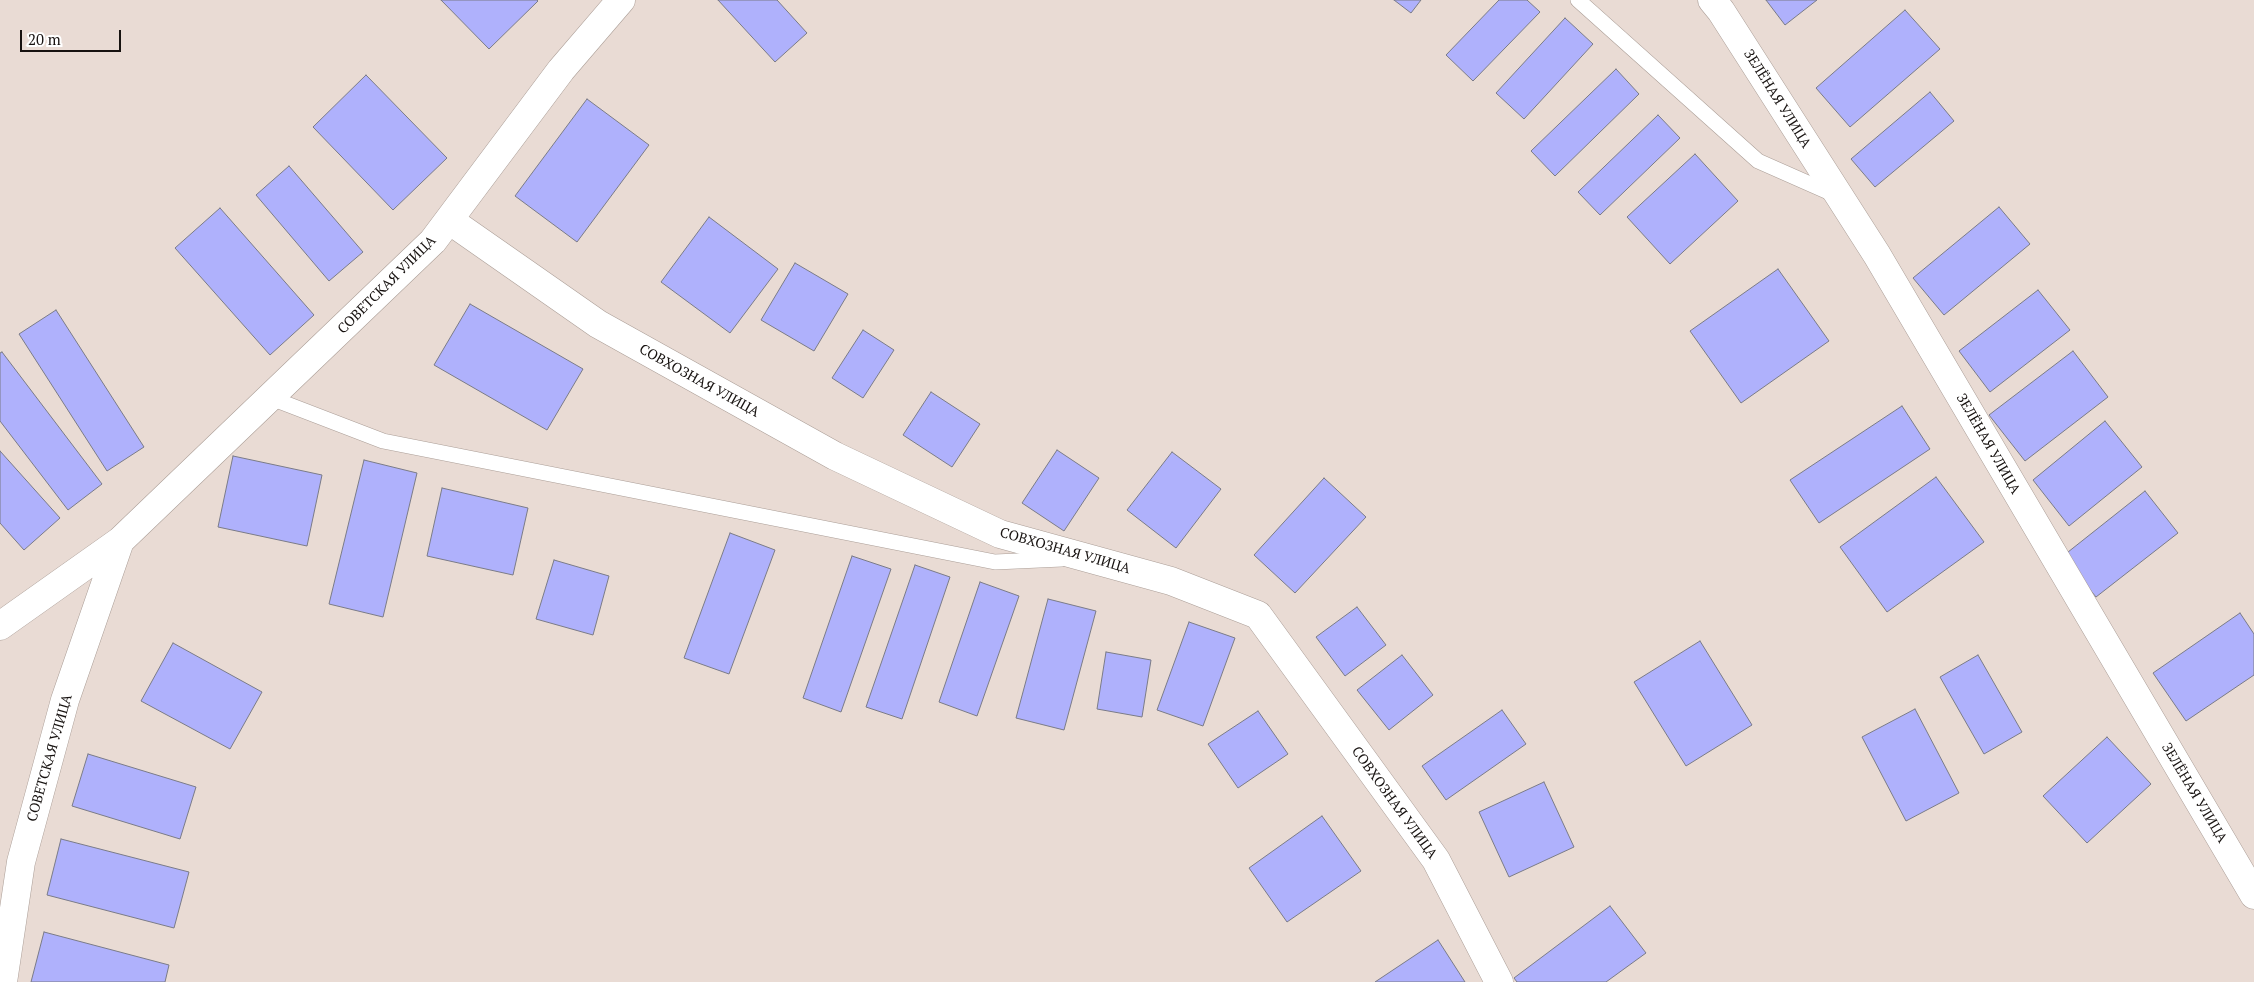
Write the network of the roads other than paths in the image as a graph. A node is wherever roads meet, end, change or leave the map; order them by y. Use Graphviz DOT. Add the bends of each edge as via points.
graph roads {
  1 [pos="621,0"];
  2 [pos="1578,0"];
  3 [pos="1712,0"];
  4 [pos="1839,197"];
  5 [pos="449,220"];
  6 [pos="271,398"];
  7 [pos="120,541"];
  8 [pos="1084,557"];
  9 [pos="0,626"];
  10 [pos="2254,895"];
  11 [pos="3,982"];
  12 [pos="1499,982"];
  1 -- 5 [label="street, СОВЕТСКАЯ УЛИЦА" via="561,70"];
  2 -- 4 [label="lane" via="1758,161"];
  3 -- 4 [label="street, ЗЕЛЁНАЯ УЛИЦА"];
  4 -- 10 [label="street, ЗЕЛЁНАЯ УЛИЦА" via="1877,255"];
  5 -- 6 [label="street, СОВЕТСКАЯ УЛИЦА" via="433,241"];
  5 -- 8 [label="street, СОВХОЗНАЯ УЛИЦА" via="598,324 835,456 1000,534"];
  6 -- 7 [label="street, СОВЕТСКАЯ УЛИЦА"];
  6 -- 8 [label="lane" via="383,441 995,562"];
  7 -- 9 [label="street, СОВЕТСКАЯ УЛИЦА"];
  7 -- 11 [label="street, СОВЕТСКАЯ УЛИЦА" via="65,700 24,852"];
  8 -- 12 [label="street, СОВХОЗНАЯ УЛИЦА" via="1171,581 1258,615 1436,860"];
}
